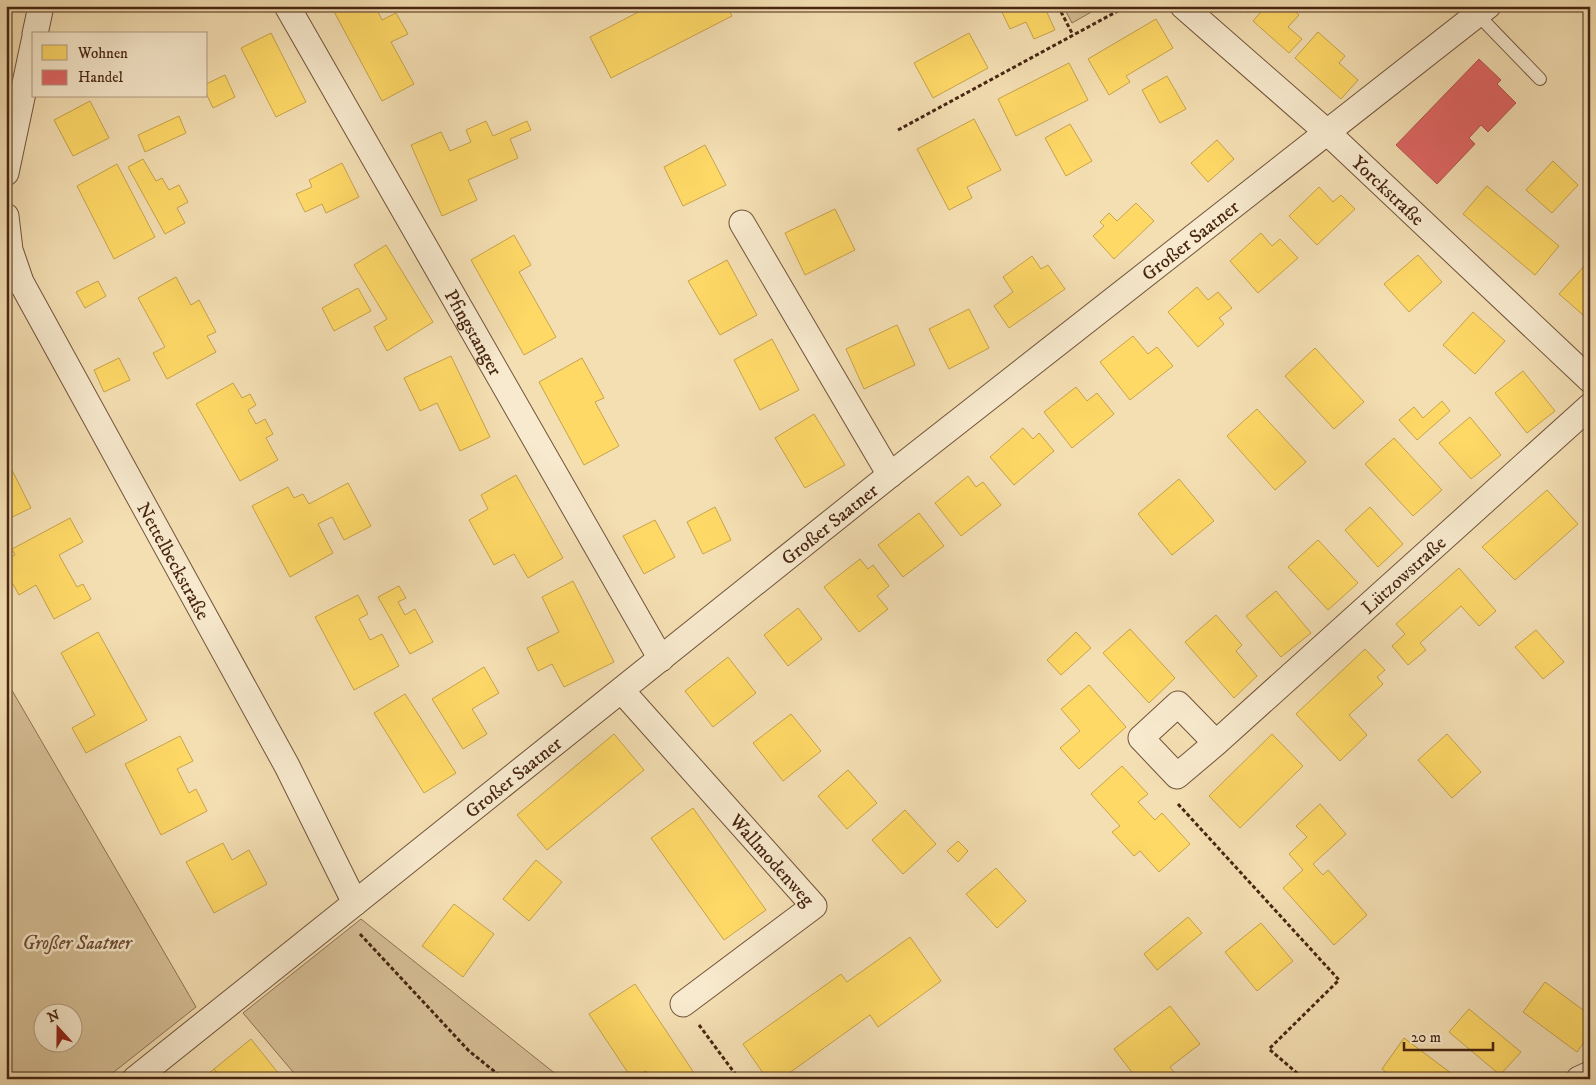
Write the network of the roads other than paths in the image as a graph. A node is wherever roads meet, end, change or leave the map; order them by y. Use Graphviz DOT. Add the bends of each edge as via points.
graph roads {
  1 [pos="41,6"];
  2 [pos="287,6"];
  3 [pos="1183,6"];
  4 [pos="1483,10"];
  5 [pos="35,32"];
  6 [pos="32,50"];
  7 [pos="1540,79"];
  8 [pos="1328,134"];
  9 [pos="6,173"];
  10 [pos="6,216"];
  11 [pos="742,223"];
  12 [pos="1590,380"];
  13 [pos="1590,406"];
  14 [pos="890,475"];
  15 [pos="661,659"];
  16 [pos="622,691"];
  17 [pos="1216,742"];
  18 [pos="348,909"];
  19 [pos="683,1004"];
  20 [pos="1590,1074"];
  21 [pos="135,1079"];
  22 [pos="1579,1079"];
  1 -- 5 [label="street"];
  2 -- 15 [label="street, Pfingstanger"];
  3 -- 8 [label="street, Yorckstraße"];
  4 -- 7 [label="lane"];
  4 -- 8 [label="street, Großer Saatner"];
  6 -- 9 [label="street"];
  8 -- 12 [label="street, Yorckstraße"];
  8 -- 14 [label="street, Großer Saatner"];
  10 -- 18 [label="street, Nettelbeckstraße" via="10,250 21,282 287,766"];
  11 -- 14 [label="street, Großer Saatner"];
  13 -- 17 [label="street, Lützowstraße"];
  14 -- 15 [label="street, Großer Saatner"];
  15 -- 16 [label="street, Großer Saatner"];
  16 -- 18 [label="street, Großer Saatner"];
  16 -- 19 [label="street, Wallmodenweg" via="814,906"];
  17 -- 17 [label="street, Lützowstraße" via="1177,776 1142,738 1178,704"];
  18 -- 21 [label="street, Großer Saatner"];
  20 -- 22 [label="street"];
}
